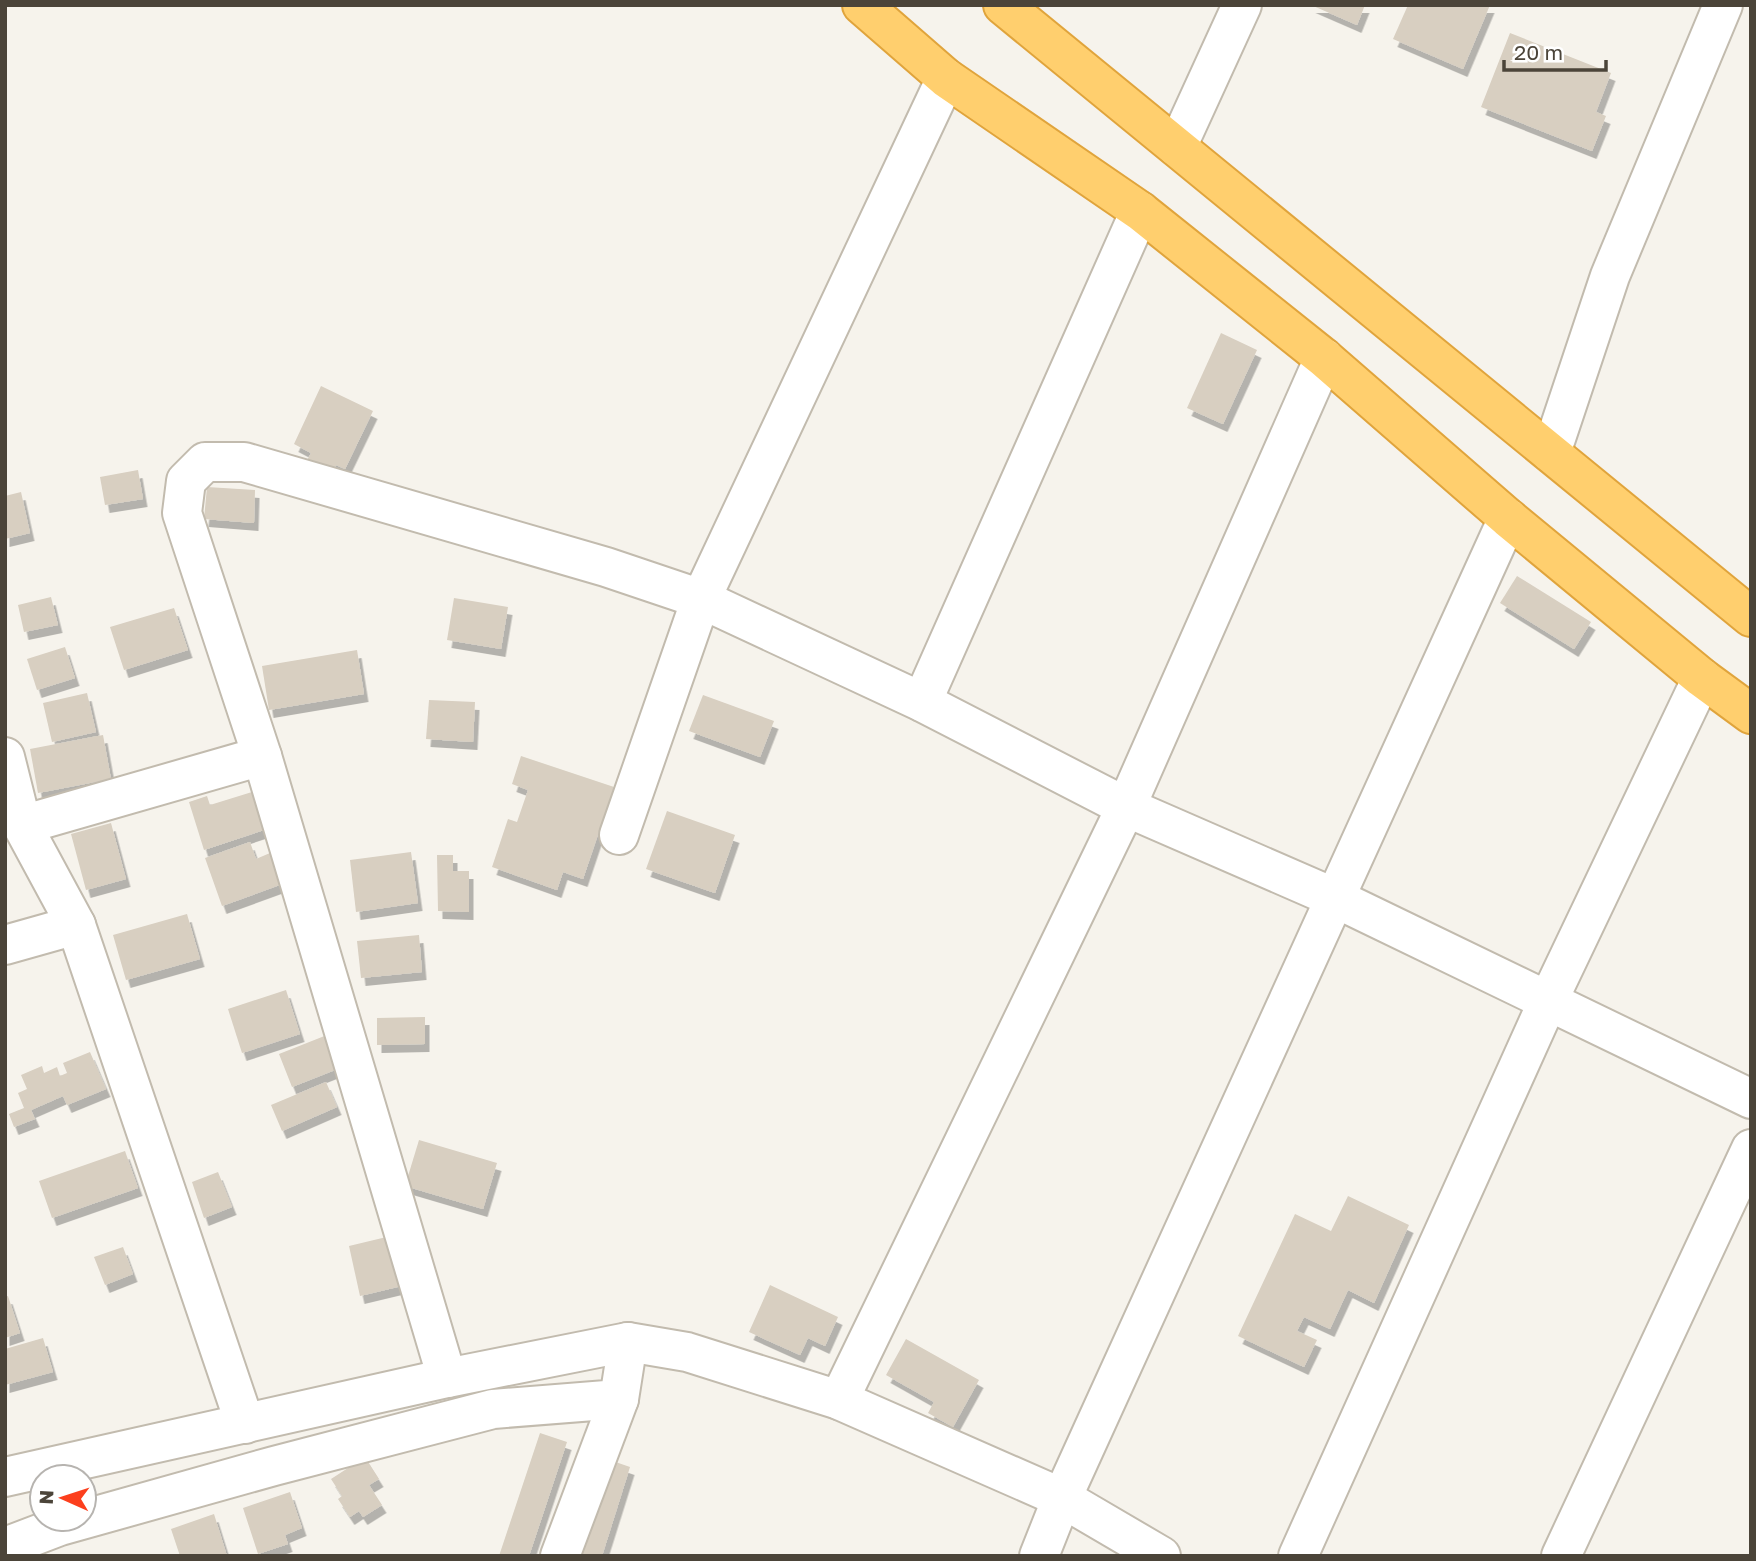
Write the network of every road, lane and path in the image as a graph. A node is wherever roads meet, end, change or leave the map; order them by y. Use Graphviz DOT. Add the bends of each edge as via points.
graph roads {
  1 [pos="862,5"];
  2 [pos="1003,5"];
  3 [pos="1242,5"];
  4 [pos="1723,5"];
  5 [pos="946,78"];
  6 [pos="1177,147"];
  7 [pos="1140,211"];
  8 [pos="1324,358"];
  9 [pos="1550,453"];
  10 [pos="1508,518"];
  11 [pos="701,599"];
  12 [pos="1751,617"];
  13 [pos="1702,678"];
  14 [pos="922,702"];
  15 [pos="1751,714"];
  16 [pos="262,756"];
  17 [pos="5,757"];
  18 [pos="1125,807"];
  19 [pos="22,825"];
  20 [pos="619,835"];
  21 [pos="1335,898"];
  22 [pos="76,925"];
  23 [pos="5,945"];
  24 [pos="1548,1001"];
  25 [pos="1751,1099"];
  26 [pos="1751,1149"];
  27 [pos="628,1342"];
  28 [pos="447,1378"];
  29 [pos="619,1399"];
  30 [pos="839,1400"];
  31 [pos="245,1424"];
  32 [pos="7,1472"];
  33 [pos="1062,1498"];
  34 [pos="64,1541"];
  35 [pos="5,1547"];
  36 [pos="560,1556"];
  37 [pos="1039,1556"];
  38 [pos="1161,1556"];
  39 [pos="1298,1556"];
  40 [pos="1561,1556"];
  1 -- 5 [label="highway"];
  2 -- 6 [label="highway"];
  3 -- 6 [label="street"];
  4 -- 9 [label="street" via="1610,276"];
  5 -- 7 [label="highway"];
  5 -- 11 [label="street"];
  6 -- 9 [label="highway"];
  7 -- 8 [label="highway"];
  7 -- 14 [label="street"];
  8 -- 10 [label="highway"];
  8 -- 18 [label="street"];
  9 -- 12 [label="highway"];
  10 -- 13 [label="highway"];
  10 -- 21 [label="street"];
  11 -- 14 [label="street"];
  11 -- 16 [label="street" via="606,566 244,462 205,462 186,481 182,513"];
  11 -- 20 [label="street"];
  13 -- 15 [label="highway"];
  13 -- 24 [label="street"];
  14 -- 18 [label="street"];
  16 -- 19 [label="street"];
  16 -- 28 [label="street"];
  17 -- 19 [label="street"];
  18 -- 21 [label="street"];
  18 -- 30 [label="street"];
  19 -- 22 [label="street"];
  21 -- 24 [label="street"];
  21 -- 33 [label="street"];
  22 -- 23 [label="street"];
  22 -- 31 [label="street"];
  24 -- 25 [label="street"];
  24 -- 39 [label="street"];
  26 -- 40 [label="street"];
  27 -- 28 [label="street"];
  27 -- 29 [label="street"];
  27 -- 30 [label="street" via="687,1352"];
  28 -- 31 [label="street"];
  29 -- 34 [label="street" via="493,1409 274,1466"];
  29 -- 36 [label="street"];
  30 -- 33 [label="street"];
  31 -- 32 [label="street"];
  33 -- 37 [label="street"];
  33 -- 38 [label="street"];
  34 -- 35 [label="street"];
}
